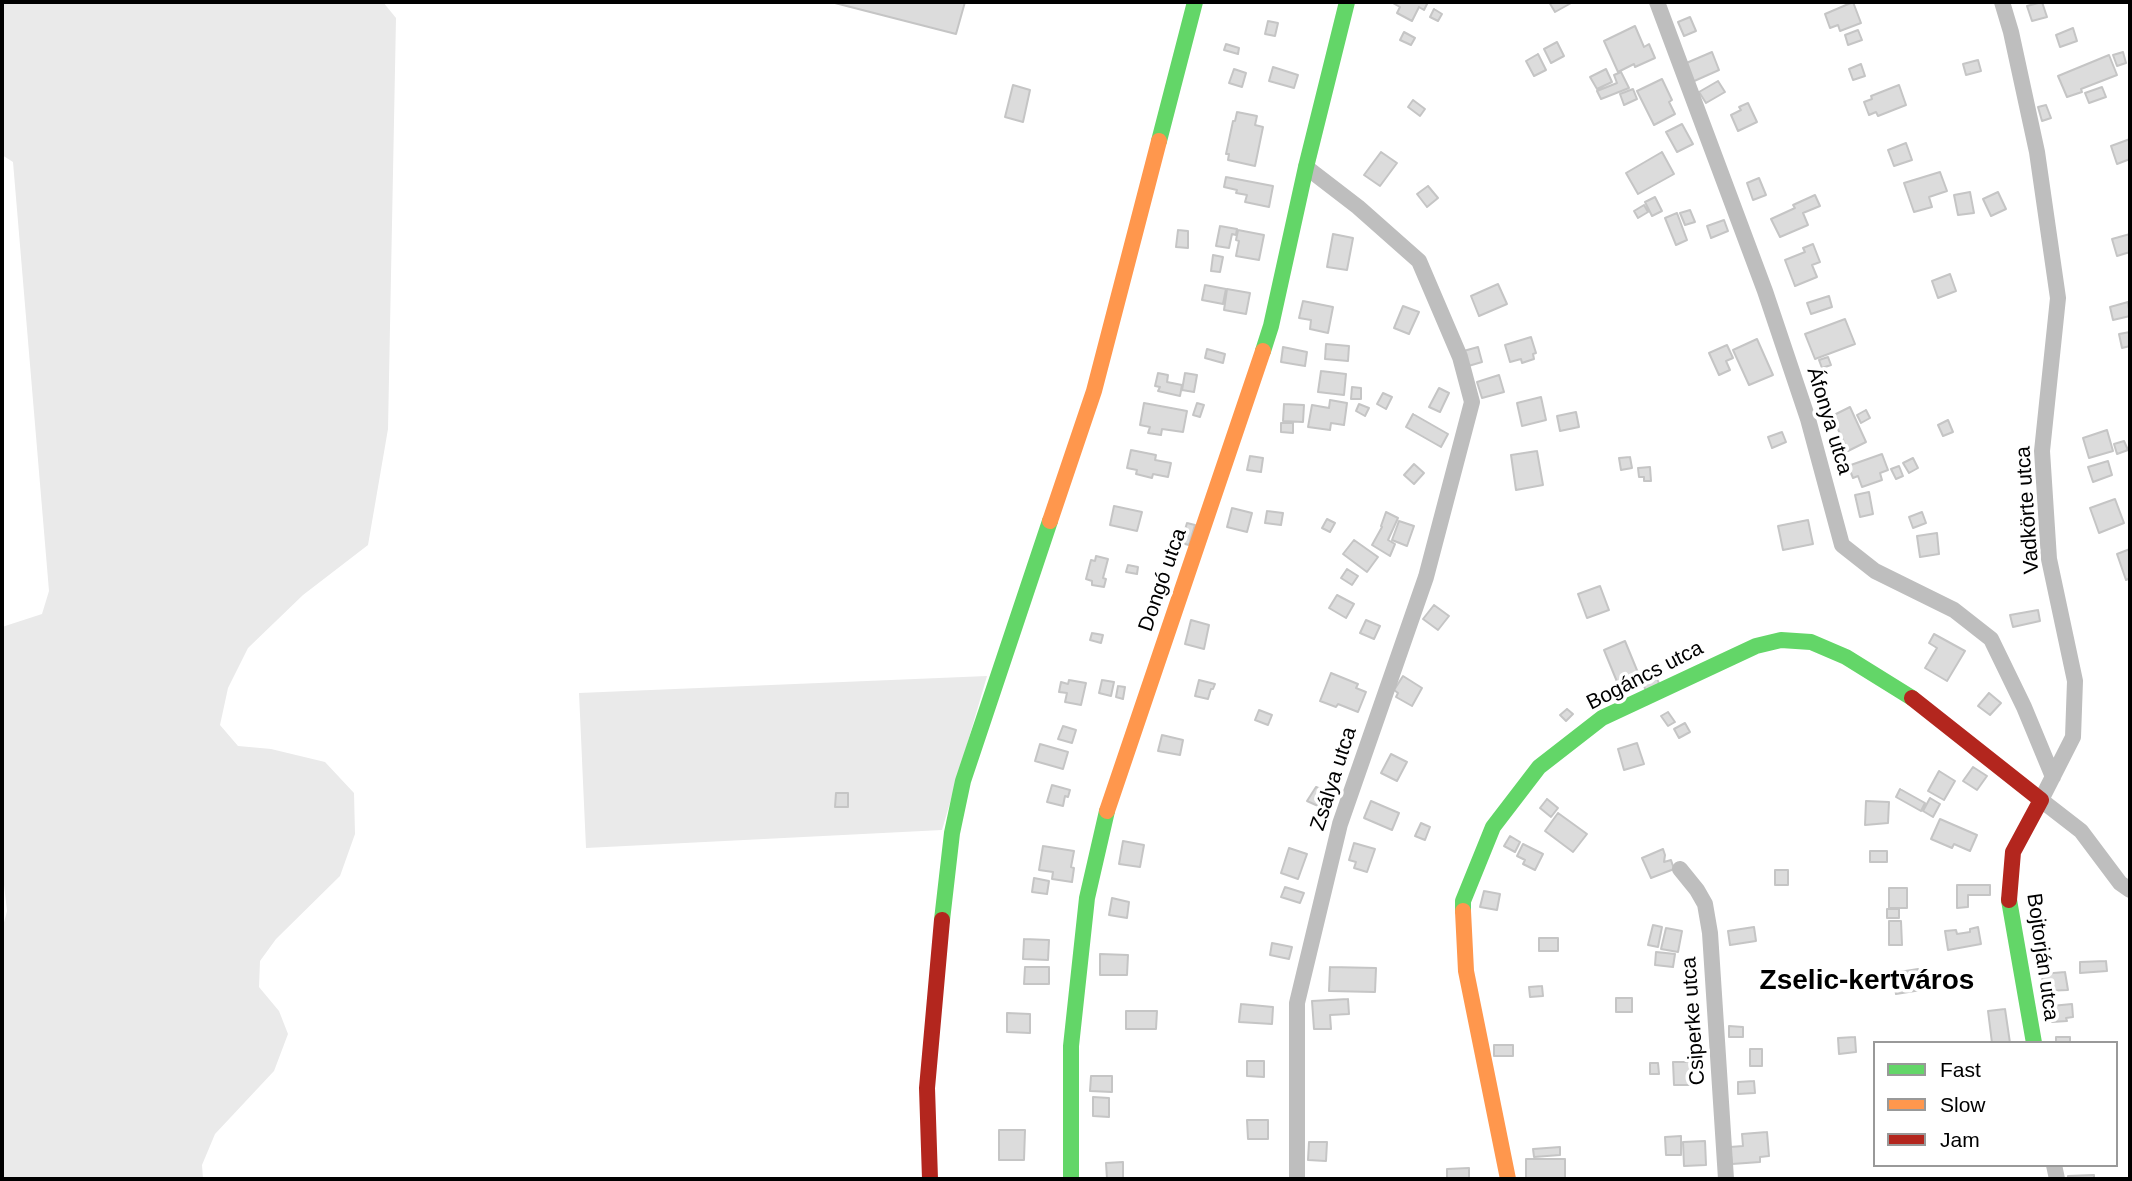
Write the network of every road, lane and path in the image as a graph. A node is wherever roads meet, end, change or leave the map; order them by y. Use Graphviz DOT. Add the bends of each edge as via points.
graph roads {
  1 [pos="1195,2"];
  2 [pos="1347,2"];
  3 [pos="1657,2"];
  4 [pos="2003,2"];
  5 [pos="1306,167"];
  6 [pos="2053,777"];
  7 [pos="2041,800"];
  8 [pos="1680,869"];
  9 [pos="2130,890"];
  10 [pos="2034,1041"];
  11 [pos="930,1179"];
  12 [pos="1071,1179"];
  13 [pos="1297,1179"];
  14 [pos="1508,1179"];
  15 [pos="1726,1179"];
  1 -- 11 [label="street" via="1094,391 963,781 944,898 928,1088"];
  2 -- 5 [label="street, Dongó utca"];
  3 -- 6 [label="street, Áfonya utca" via="1765,291 1808,419 1842,545 1875,571 1954,610 1991,639"];
  4 -- 6 [label="street, Vadkörte utca" via="2037,152 2058,298 2042,451 2049,559 2075,681 2073,737"];
  5 -- 12 [label="street, Dongó utca" via="1271,326 1103,824 1087,898 1071,1046"];
  5 -- 13 [label="street, Zsálya utca" via="1419,261 1460,357 1472,402 1426,577 1340,824 1297,1003"];
  6 -- 7 [label="street, Vadkörte utca"];
  7 -- 9 [label="street" via="2081,831"];
  7 -- 10 [label="street, Bojtorján utca" via="2013,852 2010,897"];
  7 -- 14 [label="street, Bogáncs utca" via="1922,703 1846,657 1811,642 1781,640 1756,646 1602,718 1539,767 1493,827 1463,901 1466,971"];
  8 -- 15 [label="street, Csiperke utca" via="1705,904 1710,933"];
}
